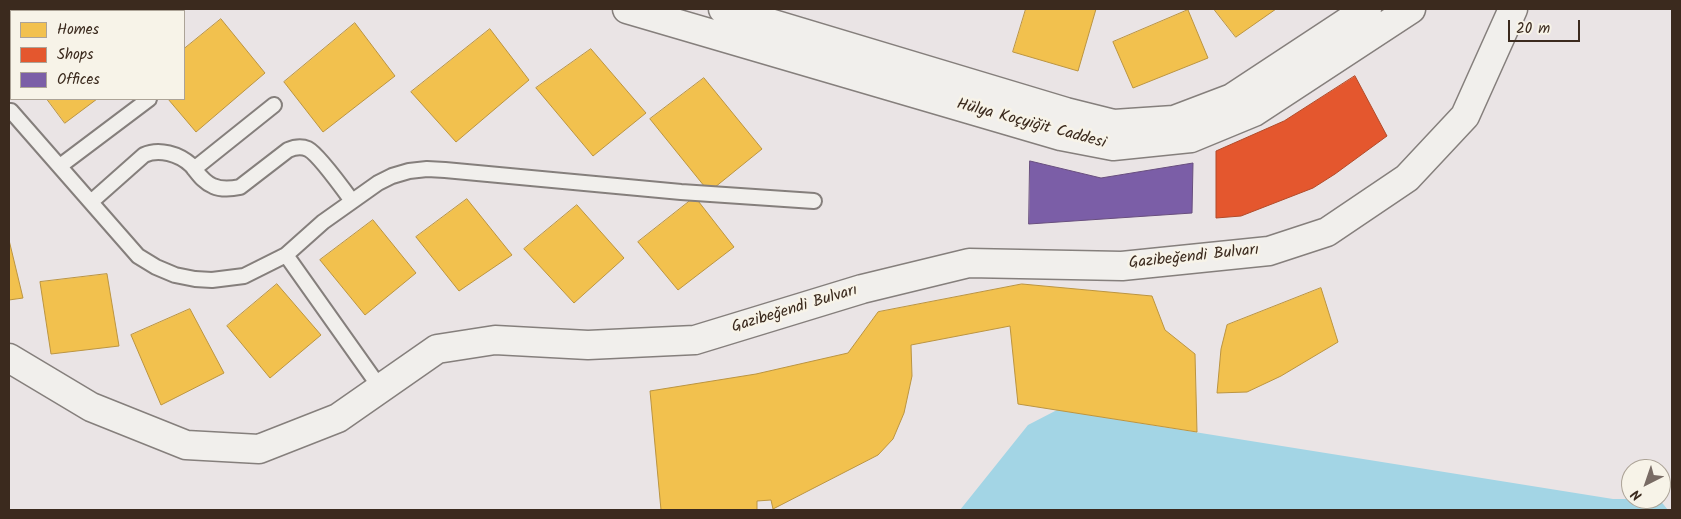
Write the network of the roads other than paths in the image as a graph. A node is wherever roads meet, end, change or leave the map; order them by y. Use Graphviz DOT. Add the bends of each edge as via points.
graph roads {
  1 [pos="627,9"];
  2 [pos="724,9"];
  3 [pos="1367,9"];
  4 [pos="1411,9"];
  5 [pos="1513,9"];
  6 [pos="147,100"];
  7 [pos="274,106"];
  8 [pos="11,107"];
  9 [pos="60,166"];
  10 [pos="194,169"];
  11 [pos="352,201"];
  12 [pos="814,201"];
  13 [pos="91,202"];
  14 [pos="286,255"];
  15 [pos="9,358"];
  16 [pos="381,389"];
  1 -- 4 [label="street, Hülya Koçyiğit Caddesi" via="1061,136 1113,146 1191,138 1254,112"];
  2 -- 3 [label="street, Hülya Koçyiğit Caddesi" via="1114,124 1174,120 1232,98"];
  5 -- 16 [label="street, Gazibeğendi Bulvarı" via="1465,116 1407,178 1327,232 1269,251 1122,266 969,262 862,289 695,340 588,345 495,340 437,349"];
  6 -- 9 [label="lane"];
  7 -- 10 [label="lane"];
  8 -- 9 [label="lane"];
  9 -- 13 [label="lane"];
  10 -- 11 [label="lane" via="214,186 231,189 240,187 288,150 303,147 314,153"];
  10 -- 13 [label="lane" via="173,154 152,152 144,155"];
  11 -- 12 [label="lane" via="392,176 427,169"];
  11 -- 14 [label="lane"];
  13 -- 14 [label="lane" via="138,256 175,275 228,279 244,276"];
  14 -- 16 [label="lane"];
  15 -- 16 [label="street, Gazibeğendi Bulvarı" via="91,406 186,445 259,448 338,418"];
}
